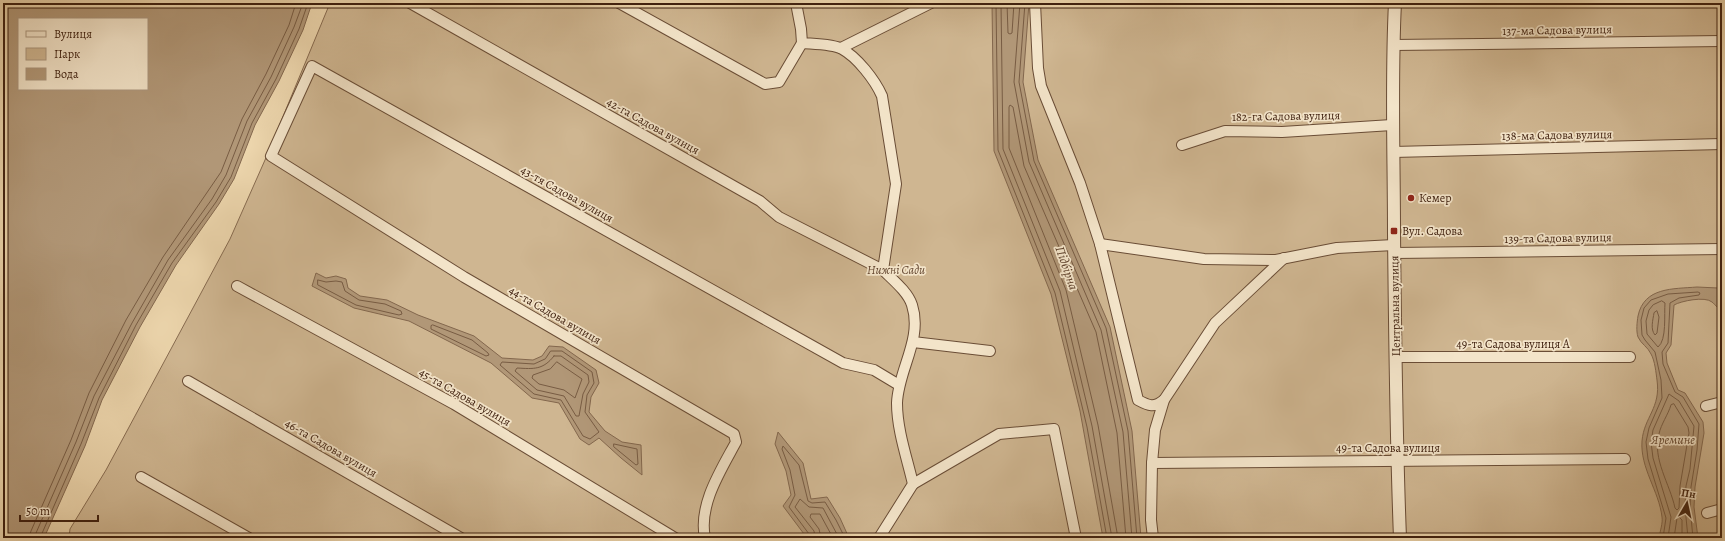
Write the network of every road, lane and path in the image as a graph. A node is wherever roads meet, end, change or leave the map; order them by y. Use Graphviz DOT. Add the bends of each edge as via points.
graph roads {
  1 [pos="410,3"];
  2 [pos="619,3"];
  3 [pos="796,3"];
  4 [pos="931,3"];
  5 [pos="1035,3"];
  6 [pos="1395,3"];
  7 [pos="1722,40"];
  8 [pos="802,43"];
  9 [pos="1393,45"];
  10 [pos="841,48"];
  11 [pos="1392,125"];
  12 [pos="1722,144"];
  13 [pos="1182,145"];
  14 [pos="1393,152"];
  15 [pos="271,156"];
  16 [pos="1100,244"];
  17 [pos="1394,249"];
  18 [pos="1722,249"];
  19 [pos="1284,258"];
  20 [pos="883,270"];
  21 [pos="237,286"];
  22 [pos="913,342"];
  23 [pos="990,351"];
  24 [pos="1396,357"];
  25 [pos="1630,357"];
  26 [pos="188,381"];
  27 [pos="899,385"];
  28 [pos="1722,402"];
  29 [pos="1162,405"];
  30 [pos="1706,406"];
  31 [pos="1625,459"];
  32 [pos="1397,461"];
  33 [pos="1152,463"];
  34 [pos="141,477"];
  35 [pos="913,484"];
  36 [pos="1722,509"];
  37 [pos="1707,513"];
  38 [pos="249,538"];
  39 [pos="461,538"];
  40 [pos="675,538"];
  41 [pos="705,538"];
  42 [pos="879,538"];
  43 [pos="1076,538"];
  44 [pos="1153,538"];
  45 [pos="1400,538"];
  1 -- 20 [label="street, 42-га Садова вулиця" via="760,201 779,216"];
  2 -- 8 [label="street" via="765,84 779,82"];
  3 -- 8 [label="street"];
  4 -- 10 [label="street"];
  5 -- 16 [label="street" via="1038,68 1042,86 1080,183"];
  6 -- 9 [label="street, Центральна вулиця"];
  7 -- 9 [label="street, 137-ма Садова вулиця"];
  8 -- 10 [label="street"];
  9 -- 11 [label="street, Центральна вулиця"];
  10 -- 20 [label="street" via="855,59 878,86 882,96 896,184"];
  11 -- 13 [label="street, 182-га Садова вулиця" via="1282,132 1225,131"];
  11 -- 14 [label="street, Центральна вулиця"];
  12 -- 14 [label="street, 138-ма Садова вулиця"];
  14 -- 17 [label="street, Центральна вулиця"];
  15 -- 27 [label="street, 43-тя Садова вулиця" via="312,66 836,359 874,370"];
  15 -- 41 [label="street, 44-та Садова вулиця" via="464,277 734,434 736,442 710,495 705,518"];
  16 -- 19 [label="street, 139-та Садова вулиця" via="1204,259"];
  16 -- 29 [label="street" via="1138,400 1149,406"];
  17 -- 18 [label="street, 139-та Садова вулиця"];
  17 -- 19 [label="street, 139-та Садова вулиця" via="1336,248"];
  17 -- 24 [label="street, Центральна вулиця"];
  19 -- 29 [label="street" via="1215,323"];
  20 -- 22 [label="street, 42-га Садова вулиця" via="901,288 912,304 915,324"];
  21 -- 40 [label="street, 45-та Садова вулиця" via="454,404"];
  22 -- 23 [label="street"];
  22 -- 27 [label="street, 42-га Садова вулиця"];
  24 -- 25 [label="street, 49-та Садова вулиця А"];
  24 -- 32 [label="street, Центральна вулиця"];
  26 -- 39 [label="street, 46-та Садова вулиця"];
  27 -- 35 [label="street, 42-га Садова вулиця" via="897,404 900,430"];
  28 -- 30 [label="street"];
  29 -- 33 [label="street" via="1154,430"];
  31 -- 32 [label="street, 49-та Садова вулиця"];
  32 -- 33 [label="street, 49-та Садова вулиця"];
  32 -- 45 [label="street, Центральна вулиця"];
  33 -- 44 [label="street"];
  34 -- 38 [label="street"];
  35 -- 42 [label="street"];
  35 -- 43 [label="street" via="1000,434 1054,429"];
  36 -- 37 [label="street"];
}
